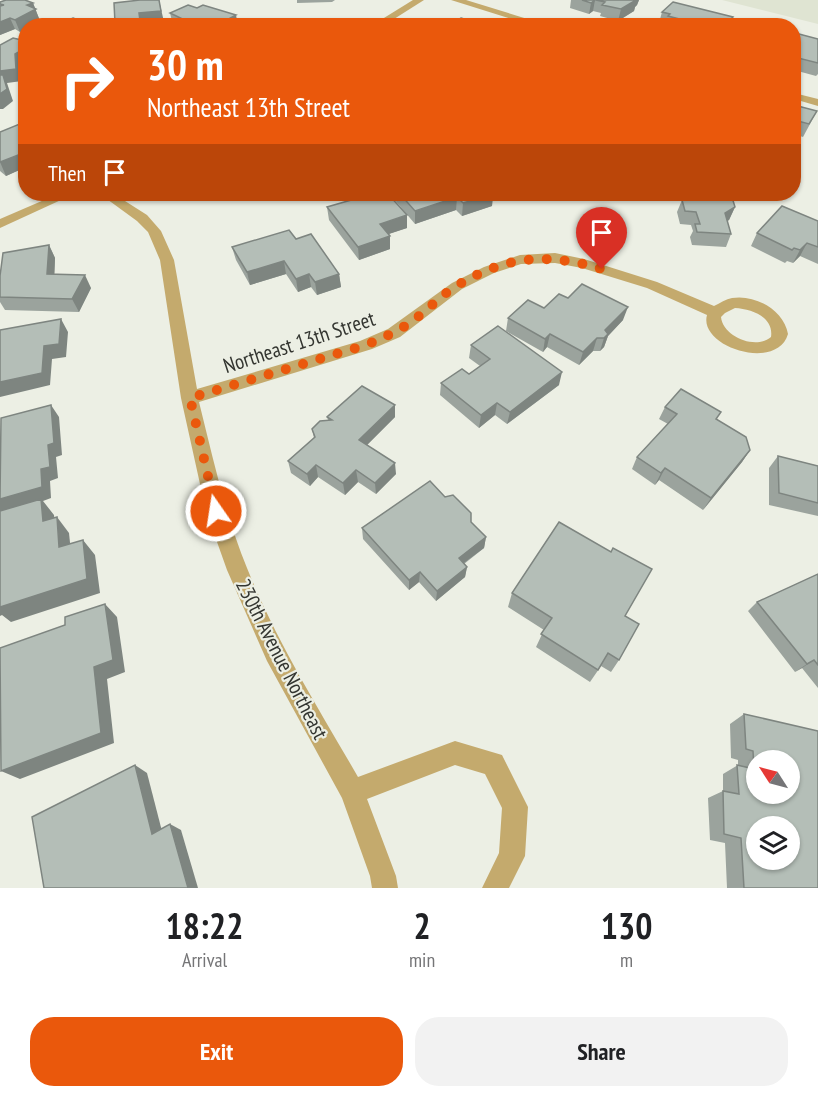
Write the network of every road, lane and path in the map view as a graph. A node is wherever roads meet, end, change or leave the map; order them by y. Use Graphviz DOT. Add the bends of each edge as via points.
graph roads {
  1 [pos="419,0"];
  2 [pos="456,0"];
  3 [pos="389,18"];
  4 [pos="518,18"];
  5 [pos="801,98"];
  6 [pos="818,103"];
  7 [pos="52,201"];
  8 [pos="116,201"];
  9 [pos="0,224"];
  10 [pos="715,312"];
  11 [pos="190,398"];
  12 [pos="352,792"];
  13 [pos="385,888"];
  14 [pos="495,888"];
  1 -- 3 [label="street"];
  2 -- 4 [label="street"];
  5 -- 6 [label="street"];
  7 -- 9 [label="street"];
  8 -- 11 [label="street, 230th Avenue Northeast" via="154,231 167,260"];
  10 -- 11 [label="street, Northeast 13th Street" via="652,285 584,264 555,258 520,260 457,286 394,333 366,345"];
  11 -- 12 [label="street, 230th Avenue Northeast" via="216,511 237,570 274,653"];
  12 -- 13 [label="street, 230th Avenue Northeast"];
  12 -- 14 [label="street" via="454,753 493,764 515,807 512,856"];
}
